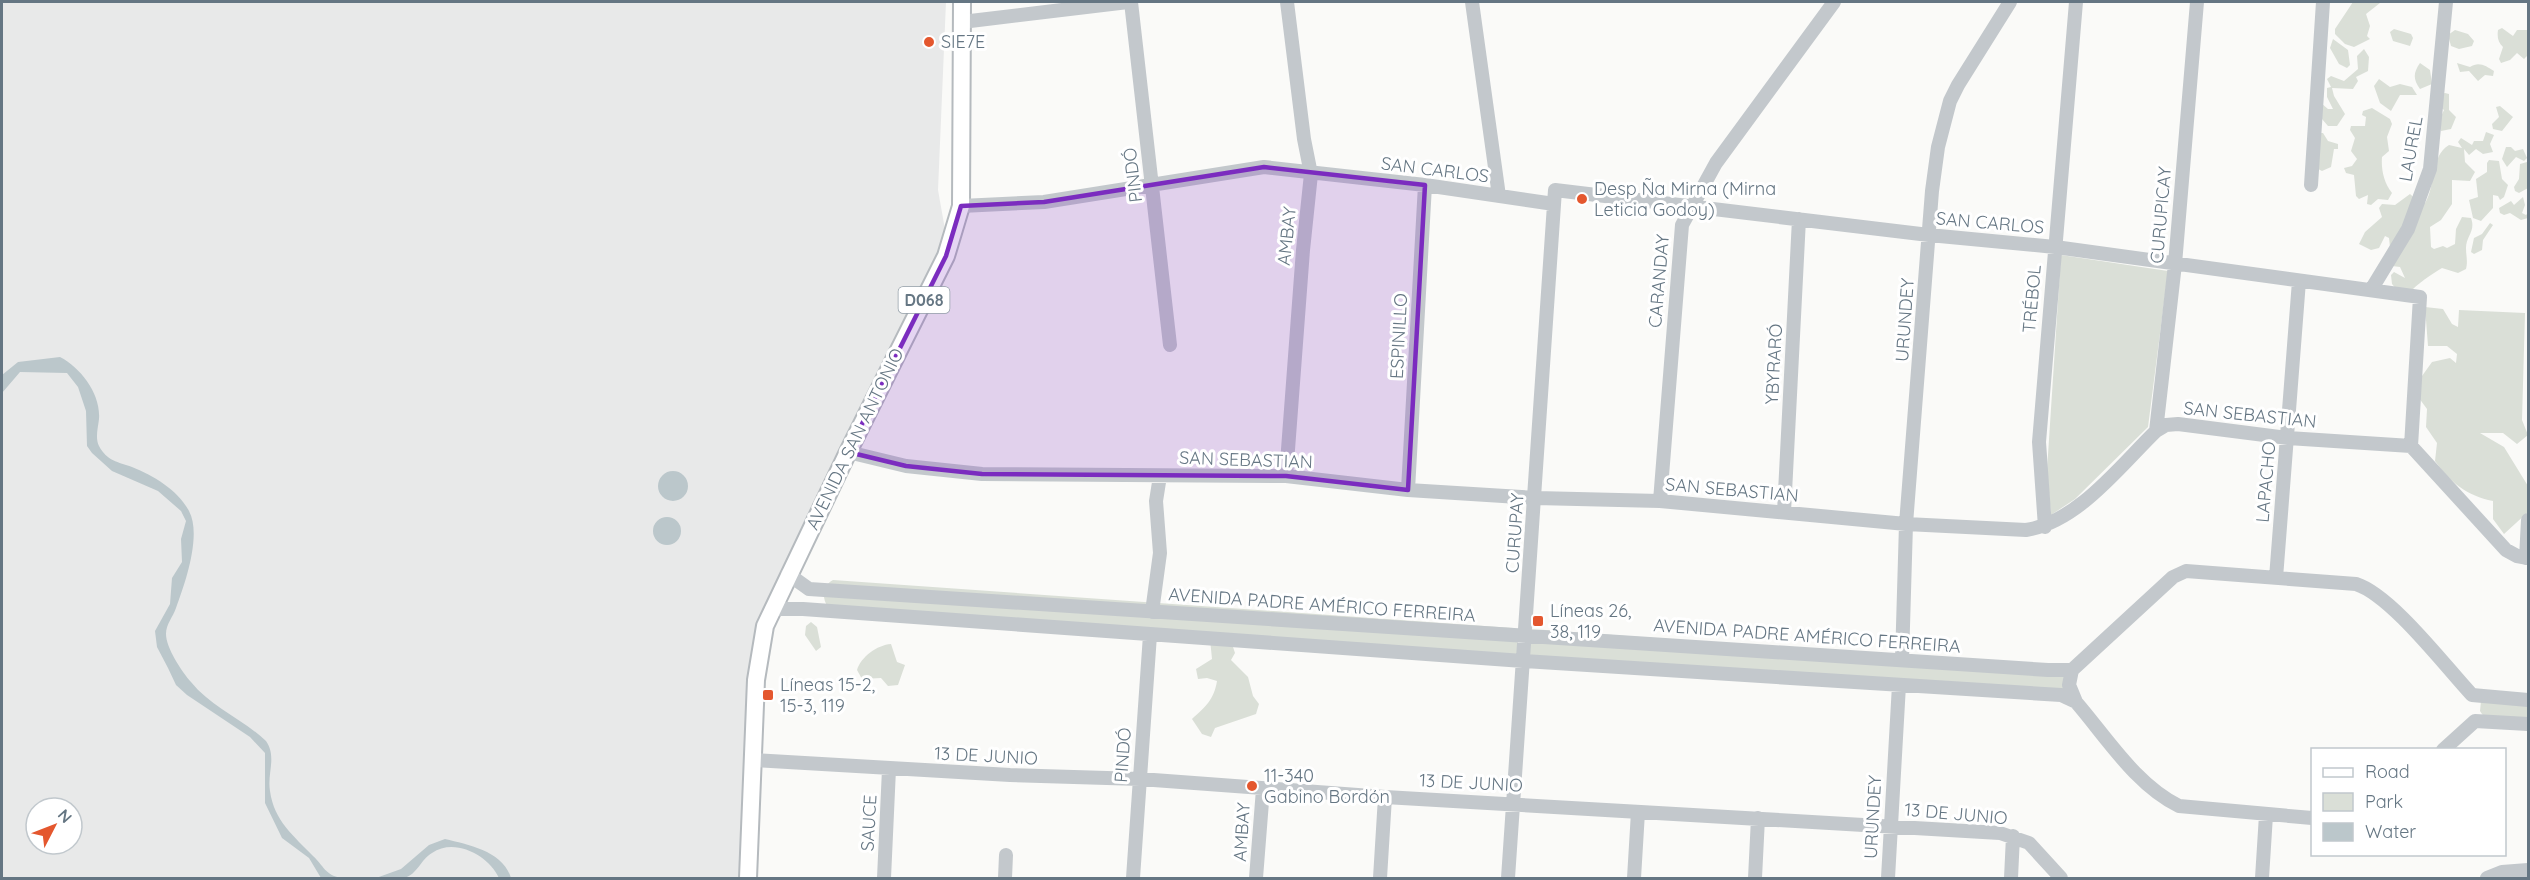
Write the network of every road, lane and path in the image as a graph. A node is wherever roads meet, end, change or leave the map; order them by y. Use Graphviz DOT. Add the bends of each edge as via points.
graph roads {
  1 [pos="962,2"];
  2 [pos="1130,2"];
  3 [pos="1287,2"];
  4 [pos="1472,2"];
  5 [pos="1834,2"];
  6 [pos="2010,2"];
  7 [pos="2076,2"];
  8 [pos="2197,2"];
  9 [pos="2323,2"];
  10 [pos="2446,2"];
  11 [pos="962,22"];
  12 [pos="1311,174"];
  13 [pos="1152,184"];
  14 [pos="1425,185"];
  15 [pos="2311,185"];
  16 [pos="1555,190"];
  17 [pos="1499,196"];
  18 [pos="1554,204"];
  19 [pos="961,206"];
  20 [pos="1689,207"];
  21 [pos="1799,219"];
  22 [pos="1929,235"];
  23 [pos="2055,247"];
  24 [pos="2175,264"];
  25 [pos="2299,281"];
  26 [pos="2371,290"];
  27 [pos="1170,345"];
  28 [pos="2156,431"];
  29 [pos="2288,438"];
  30 [pos="2411,446"];
  31 [pos="848,452"];
  32 [pos="1160,476"];
  33 [pos="1286,476"];
  34 [pos="1408,490"];
  35 [pos="1536,498"];
  36 [pos="1660,501"];
  37 [pos="1784,512"];
  38 [pos="2529,520"];
  39 [pos="1906,524"];
  40 [pos="2045,527"];
  41 [pos="2527,558"];
  42 [pos="788,574"];
  43 [pos="2276,578"];
  44 [pos="809,589"];
  45 [pos="772,609"];
  46 [pos="803,609"];
  47 [pos="1152,612"];
  48 [pos="1150,635"];
  49 [pos="1524,636"];
  50 [pos="1902,660"];
  51 [pos="1523,661"];
  52 [pos="2072,670"];
  53 [pos="1899,685"];
  54 [pos="2472,696"];
  55 [pos="2529,700"];
  56 [pos="2076,702"];
  57 [pos="2475,721"];
  58 [pos="2529,724"];
  59 [pos="2445,748"];
  60 [pos="754,760"];
  61 [pos="889,769"];
  62 [pos="1140,779"];
  63 [pos="1263,789"];
  64 [pos="1384,797"];
  65 [pos="1513,802"];
  66 [pos="1638,812"];
  67 [pos="2266,814"];
  68 [pos="1758,818"];
  69 [pos="2311,818"];
  70 [pos="1890,826"];
  71 [pos="2013,836"];
  72 [pos="1006,855"];
  73 [pos="2529,870"];
  74 [pos="2504,875"];
  75 [pos="747,879"];
  76 [pos="884,879"];
  77 [pos="1005,879"];
  78 [pos="1133,879"];
  79 [pos="1256,879"];
  80 [pos="1380,879"];
  81 [pos="1508,879"];
  82 [pos="1634,879"];
  83 [pos="1755,879"];
  84 [pos="1888,879"];
  85 [pos="2011,879"];
  86 [pos="2061,879"];
  87 [pos="2262,879"];
  88 [pos="2487,879"];
  1 -- 11 [label="main road, AVENIDA SAN ANTONIO / D068"];
  2 -- 11 [label="street"];
  2 -- 13 [label="street, PINDÓ"];
  3 -- 12 [label="street, AMBAY"];
  4 -- 17 [label="street"];
  5 -- 20 [label="street, CARANDAY" via="1722,155"];
  6 -- 22 [label="street, URUNDEY" via="1950,101 1938,147"];
  7 -- 23 [label="street, TRÉBOL"];
  8 -- 24 [label="street, CURUPICAY"];
  9 -- 15 [label="street"];
  10 -- 26 [label="street, LAUREL" via="2430,169 2408,229"];
  11 -- 19 [label="main road, AVENIDA SAN ANTONIO / D068"];
  12 -- 13 [label="street, SAN CARLOS" via="1264,167"];
  12 -- 14 [label="street, SAN CARLOS"];
  12 -- 33 [label="street, AMBAY"];
  13 -- 19 [label="street, SAN CARLOS" via="1044,202"];
  13 -- 27 [label="street, PINDÓ"];
  14 -- 17 [label="street, SAN CARLOS"];
  14 -- 34 [label="street, ESPINILLO"];
  16 -- 18 [label="street, CURUPAY"];
  16 -- 20 [label="street, SAN CARLOS"];
  17 -- 18 [label="street, SAN CARLOS"];
  18 -- 35 [label="street, CURUPAY"];
  19 -- 31 [label="main road, AVENIDA SAN ANTONIO / D068" via="946,256"];
  20 -- 21 [label="street, SAN CARLOS"];
  20 -- 36 [label="street, CARANDAY" via="1682,225"];
  21 -- 22 [label="street, SAN CARLOS"];
  21 -- 37 [label="street, YBYRARÓ"];
  22 -- 23 [label="street, SAN CARLOS"];
  22 -- 39 [label="street, URUNDEY"];
  23 -- 24 [label="street, SAN CARLOS"];
  23 -- 40 [label="street, TRÉBOL" via="2039,442"];
  24 -- 25 [label="street, SAN CARLOS"];
  24 -- 28 [label="street, CURUPICAY"];
  25 -- 26 [label="street, SAN CARLOS"];
  25 -- 29 [label="street, LAPACHO"];
  26 -- 30 [label="street, SAN CARLOS" via="2420,297"];
  28 -- 29 [label="street, SAN SEBASTIAN" via="2178,424"];
  28 -- 40 [label="street, SAN SEBASTIAN" via="2080,505"];
  29 -- 30 [label="street, SAN SEBASTIAN"];
  29 -- 43 [label="street, LAPACHO"];
  30 -- 41 [label="street" via="2506,550"];
  31 -- 32 [label="street, SAN SEBASTIAN" via="906,466 982,474"];
  31 -- 42 [label="main road, AVENIDA SAN ANTONIO / D068"];
  32 -- 33 [label="street, SAN SEBASTIAN"];
  32 -- 47 [label="street" via="1156,501 1160,554"];
  33 -- 34 [label="street, SAN SEBASTIAN"];
  34 -- 35 [label="street, SAN SEBASTIAN"];
  35 -- 36 [label="street, SAN SEBASTIAN"];
  35 -- 49 [label="street, CURUPAY"];
  36 -- 37 [label="street, SAN SEBASTIAN"];
  37 -- 39 [label="street, SAN SEBASTIAN"];
  38 -- 41 [label="street"];
  39 -- 40 [label="street, SAN SEBASTIAN" via="2026,530"];
  39 -- 50 [label="street, URUNDEY"];
  42 -- 44 [label="street"];
  42 -- 45 [label="main road, AVENIDA SAN ANTONIO / D068"];
  43 -- 52 [label="street" via="2180,573"];
  43 -- 54 [label="street" via="2367,587"];
  44 -- 46 [label="street"];
  44 -- 47 [label="street, AVENIDA PADRE AMÉRICO FERREIRA"];
  45 -- 46 [label="street"];
  45 -- 60 [label="main road, AVENIDA SAN ANTONIO / D068" via="759,654"];
  46 -- 48 [label="street"];
  47 -- 49 [label="street, AVENIDA PADRE AMÉRICO FERREIRA"];
  48 -- 51 [label="street"];
  48 -- 62 [label="street, PINDÓ"];
  49 -- 50 [label="street, AVENIDA PADRE AMÉRICO FERREIRA"];
  49 -- 51 [label="street, CURUPAY"];
  50 -- 52 [label="street, AVENIDA PADRE AMÉRICO FERREIRA"];
  51 -- 53 [label="street"];
  51 -- 65 [label="street, CURUPAY"];
  52 -- 56 [label="street" via="2069,686"];
  53 -- 56 [label="street" via="2061,695"];
  53 -- 70 [label="street, URUNDEY"];
  54 -- 55 [label="street"];
  54 -- 57 [label="street"];
  56 -- 67 [label="street" via="2164,798 2179,806"];
  57 -- 58 [label="street"];
  57 -- 59 [label="street"];
  60 -- 61 [label="street, 13 DE JUNIO"];
  60 -- 75 [label="main road, AVENIDA SAN ANTONIO / D068"];
  61 -- 62 [label="street, 13 DE JUNIO"];
  61 -- 76 [label="street, SAUCE"];
  62 -- 63 [label="street, 13 DE JUNIO"];
  62 -- 78 [label="street, PINDÓ"];
  63 -- 64 [label="street, 13 DE JUNIO"];
  63 -- 79 [label="street, AMBAY"];
  64 -- 65 [label="street, 13 DE JUNIO"];
  64 -- 80 [label="street"];
  65 -- 66 [label="street, 13 DE JUNIO"];
  65 -- 81 [label="street, CURUPAY"];
  66 -- 68 [label="street, 13 DE JUNIO"];
  66 -- 82 [label="street"];
  67 -- 69 [label="street"];
  67 -- 87 [label="street"];
  68 -- 70 [label="street, 13 DE JUNIO"];
  68 -- 83 [label="street"];
  70 -- 71 [label="street, 13 DE JUNIO"];
  70 -- 84 [label="street, URUNDEY"];
  71 -- 85 [label="street"];
  71 -- 86 [label="street, 13 DE JUNIO" via="2029,843"];
  72 -- 77 [label="street"];
  73 -- 74 [label="street"];
  74 -- 88 [label="street"];
}
